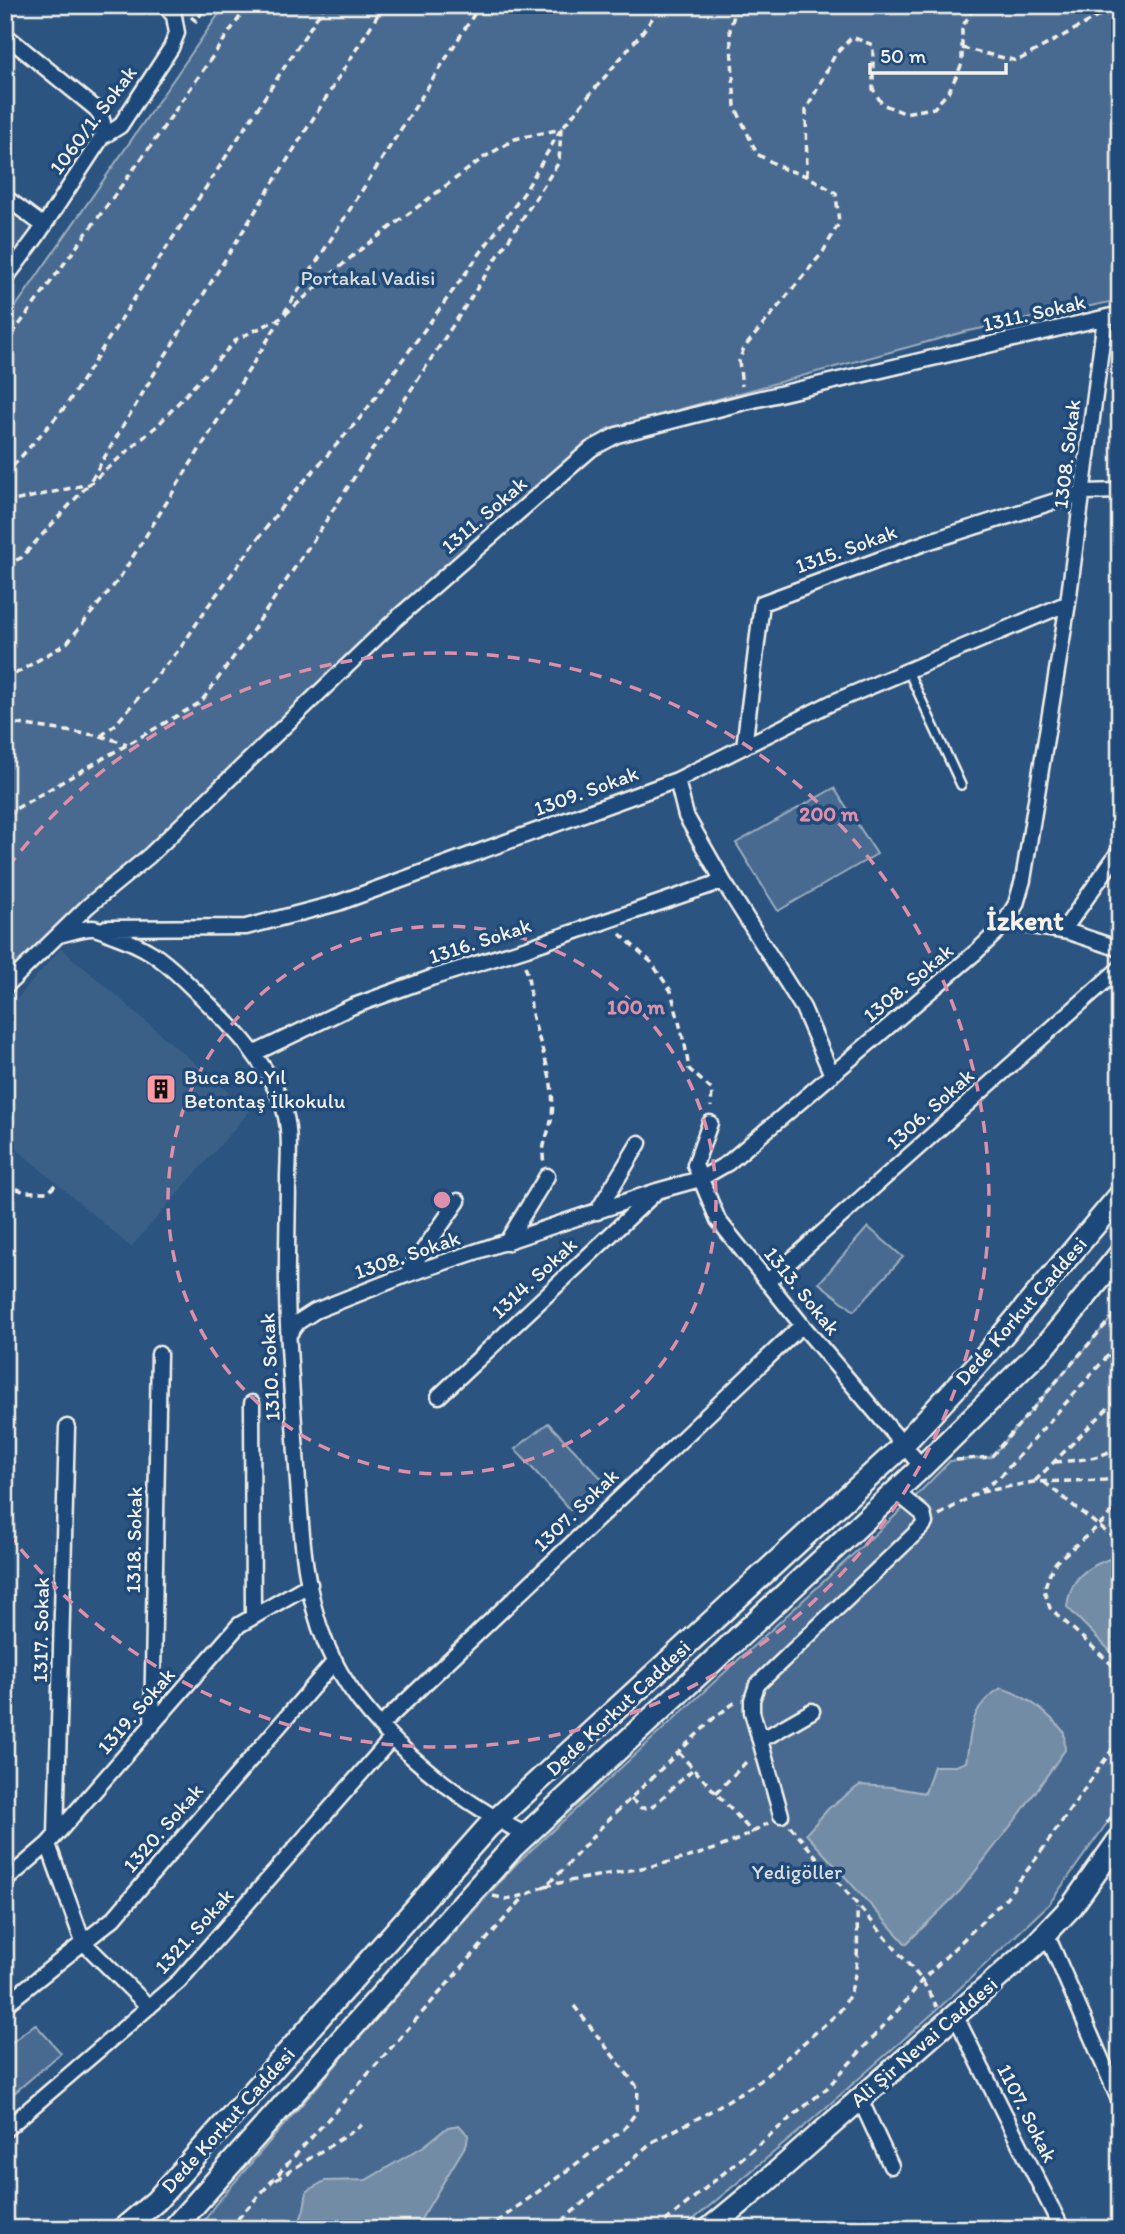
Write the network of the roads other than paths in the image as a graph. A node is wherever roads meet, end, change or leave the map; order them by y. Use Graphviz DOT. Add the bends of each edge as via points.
graph roads {
  1 [pos="170,11"];
  2 [pos="5,35"];
  3 [pos="102,137"];
  4 [pos="5,197"];
  5 [pos="44,226"];
  6 [pos="5,279"];
  7 [pos="1112,316"];
  8 [pos="1120,491"];
  9 [pos="1084,492"];
  10 [pos="1068,603"];
  11 [pos="907,670"];
  12 [pos="744,747"];
  13 [pos="677,780"];
  14 [pos="961,785"];
  15 [pos="1120,850"];
  16 [pos="723,881"];
  17 [pos="1005,922"];
  18 [pos="94,928"];
  19 [pos="1063,931"];
  20 [pos="58,935"];
  21 [pos="1120,949"];
  22 [pos="1120,968"];
  23 [pos="5,987"];
  24 [pos="255,1053"];
  25 [pos="832,1075"];
  26 [pos="710,1123"];
  27 [pos="639,1143"];
  28 [pos="547,1176"];
  29 [pos="700,1180"];
  30 [pos="657,1191"];
  31 [pos="1120,1195"];
  32 [pos="458,1201"];
  33 [pos="597,1212"];
  34 [pos="506,1243"];
  35 [pos="1120,1254"];
  36 [pos="406,1275"];
  37 [pos="767,1282"];
  38 [pos="802,1325"];
  39 [pos="289,1334"];
  40 [pos="159,1354"];
  41 [pos="439,1396"];
  42 [pos="252,1403"];
  43 [pos="67,1427"];
  44 [pos="902,1446"];
  45 [pos="922,1467"];
  46 [pos="896,1492"];
  47 [pos="310,1584"];
  48 [pos="253,1616"];
  49 [pos="335,1661"];
  50 [pos="812,1711"];
  51 [pos="152,1726"];
  52 [pos="380,1726"];
  53 [pos="392,1738"];
  54 [pos="760,1743"];
  55 [pos="780,1815"];
  56 [pos="497,1820"];
  57 [pos="528,1836"];
  58 [pos="1120,1838"];
  59 [pos="52,1839"];
  60 [pos="5,1881"];
  61 [pos="1046,1933"];
  62 [pos="83,1942"];
  63 [pos="5,2005"];
  64 [pos="149,2007"];
  65 [pos="946,2012"];
  66 [pos="860,2099"];
  67 [pos="1120,2102"];
  68 [pos="5,2130"];
  69 [pos="891,2166"];
  70 [pos="721,2225"];
  71 [pos="174,2228"];
  72 [pos="123,2229"];
  73 [pos="1062,2229"];
  1 -- 3 [label="street, 1060/1. Sokak" via="177,33 171,48 120,126"];
  2 -- 3 [label="street" via="99,112"];
  3 -- 5 [label="street, 1060/1. Sokak"];
  4 -- 5 [label="street"];
  5 -- 6 [label="street, 1060/1. Sokak"];
  7 -- 9 [label="street, 1308. Sokak"];
  7 -- 20 [label="street, 1311. Sokak" via="745,402 617,435 591,449 396,619 149,856"];
  8 -- 9 [label="street"];
  9 -- 10 [label="street, 1308. Sokak"];
  9 -- 12 [label="street, 1315. Sokak" via="927,541 762,603"];
  10 -- 11 [label="street, 1309. Sokak"];
  10 -- 17 [label="street, 1308. Sokak" via="1026,867 1016,904"];
  11 -- 12 [label="street, 1309. Sokak"];
  11 -- 14 [label="lane"];
  12 -- 13 [label="street, 1309. Sokak"];
  13 -- 16 [label="street" via="686,816"];
  13 -- 18 [label="street, 1309. Sokak" via="338,903 246,927"];
  15 -- 19 [label="street"];
  16 -- 24 [label="street, 1316. Sokak" via="351,1007"];
  16 -- 25 [label="street" via="803,1007"];
  17 -- 19 [label="street"];
  17 -- 25 [label="street, 1308. Sokak"];
  18 -- 20 [label="street"];
  18 -- 24 [label="street, 1310. Sokak" via="142,946 166,963"];
  19 -- 21 [label="street"];
  20 -- 23 [label="street, 1311. Sokak"];
  22 -- 37 [label="street, 1306. Sokak"];
  24 -- 39 [label="street, 1310. Sokak" via="283,1105 289,1129"];
  25 -- 29 [label="street, 1308. Sokak" via="728,1163"];
  26 -- 29 [label="street, 1313. Sokak" via="695,1165"];
  27 -- 33 [label="street"];
  28 -- 34 [label="street"];
  29 -- 30 [label="street, 1308. Sokak"];
  29 -- 37 [label="street, 1313. Sokak" via="718,1220"];
  30 -- 33 [label="street, 1308. Sokak"];
  30 -- 41 [label="street, 1314. Sokak"];
  31 -- 44 [label="main road, Dede Korkut Caddesi" via="979,1363"];
  32 -- 36 [label="street"];
  33 -- 34 [label="street, 1308. Sokak"];
  34 -- 36 [label="street, 1308. Sokak"];
  35 -- 45 [label="main road, Dede Korkut Caddesi" via="1048,1343"];
  36 -- 39 [label="street, 1308. Sokak" via="315,1311"];
  37 -- 38 [label="street, 1313. Sokak"];
  38 -- 44 [label="street, 1313. Sokak"];
  38 -- 52 [label="street, 1307. Sokak"];
  39 -- 47 [label="street, 1310. Sokak" via="303,1551"];
  40 -- 51 [label="street, 1318. Sokak"];
  42 -- 48 [label="street"];
  43 -- 59 [label="street, 1317. Sokak"];
  44 -- 45 [label="street, 1313. Sokak"];
  44 -- 56 [label="main road, Dede Korkut Caddesi"];
  45 -- 46 [label="main road, Dede Korkut Caddesi"];
  46 -- 54 [label="street" via="919,1509 925,1523 757,1685 752,1712"];
  46 -- 57 [label="main road, Dede Korkut Caddesi"];
  47 -- 48 [label="street, 1319. Sokak"];
  47 -- 49 [label="street, 1310. Sokak"];
  48 -- 51 [label="street, 1319. Sokak" via="239,1625"];
  49 -- 52 [label="street, 1310. Sokak"];
  49 -- 62 [label="street, 1320. Sokak" via="114,1918"];
  50 -- 54 [label="street"];
  51 -- 59 [label="street, 1319. Sokak"];
  52 -- 53 [label="street, 1310. Sokak"];
  53 -- 56 [label="street, 1310. Sokak" via="424,1768"];
  53 -- 64 [label="street, 1321. Sokak" via="180,1981"];
  54 -- 55 [label="street"];
  56 -- 57 [label="street, 1310. Sokak"];
  56 -- 72 [label="main road, Dede Korkut Caddesi" via="156,2201"];
  57 -- 71 [label="main road, Dede Korkut Caddesi" via="506,1855"];
  58 -- 61 [label="main road, Ali Şir Nevai Caddesi" via="1072,1906"];
  59 -- 60 [label="street, 1319. Sokak"];
  59 -- 62 [label="street"];
  61 -- 65 [label="main road, Ali Şir Nevai Caddesi"];
  61 -- 67 [label="street"];
  62 -- 63 [label="street, 1320. Sokak"];
  62 -- 64 [label="street"];
  64 -- 68 [label="street, 1321. Sokak"];
  65 -- 66 [label="main road, Ali Şir Nevai Caddesi"];
  65 -- 73 [label="street, 1107. Sokak"];
  66 -- 69 [label="street"];
  66 -- 70 [label="main road, Ali Şir Nevai Caddesi"];
}
